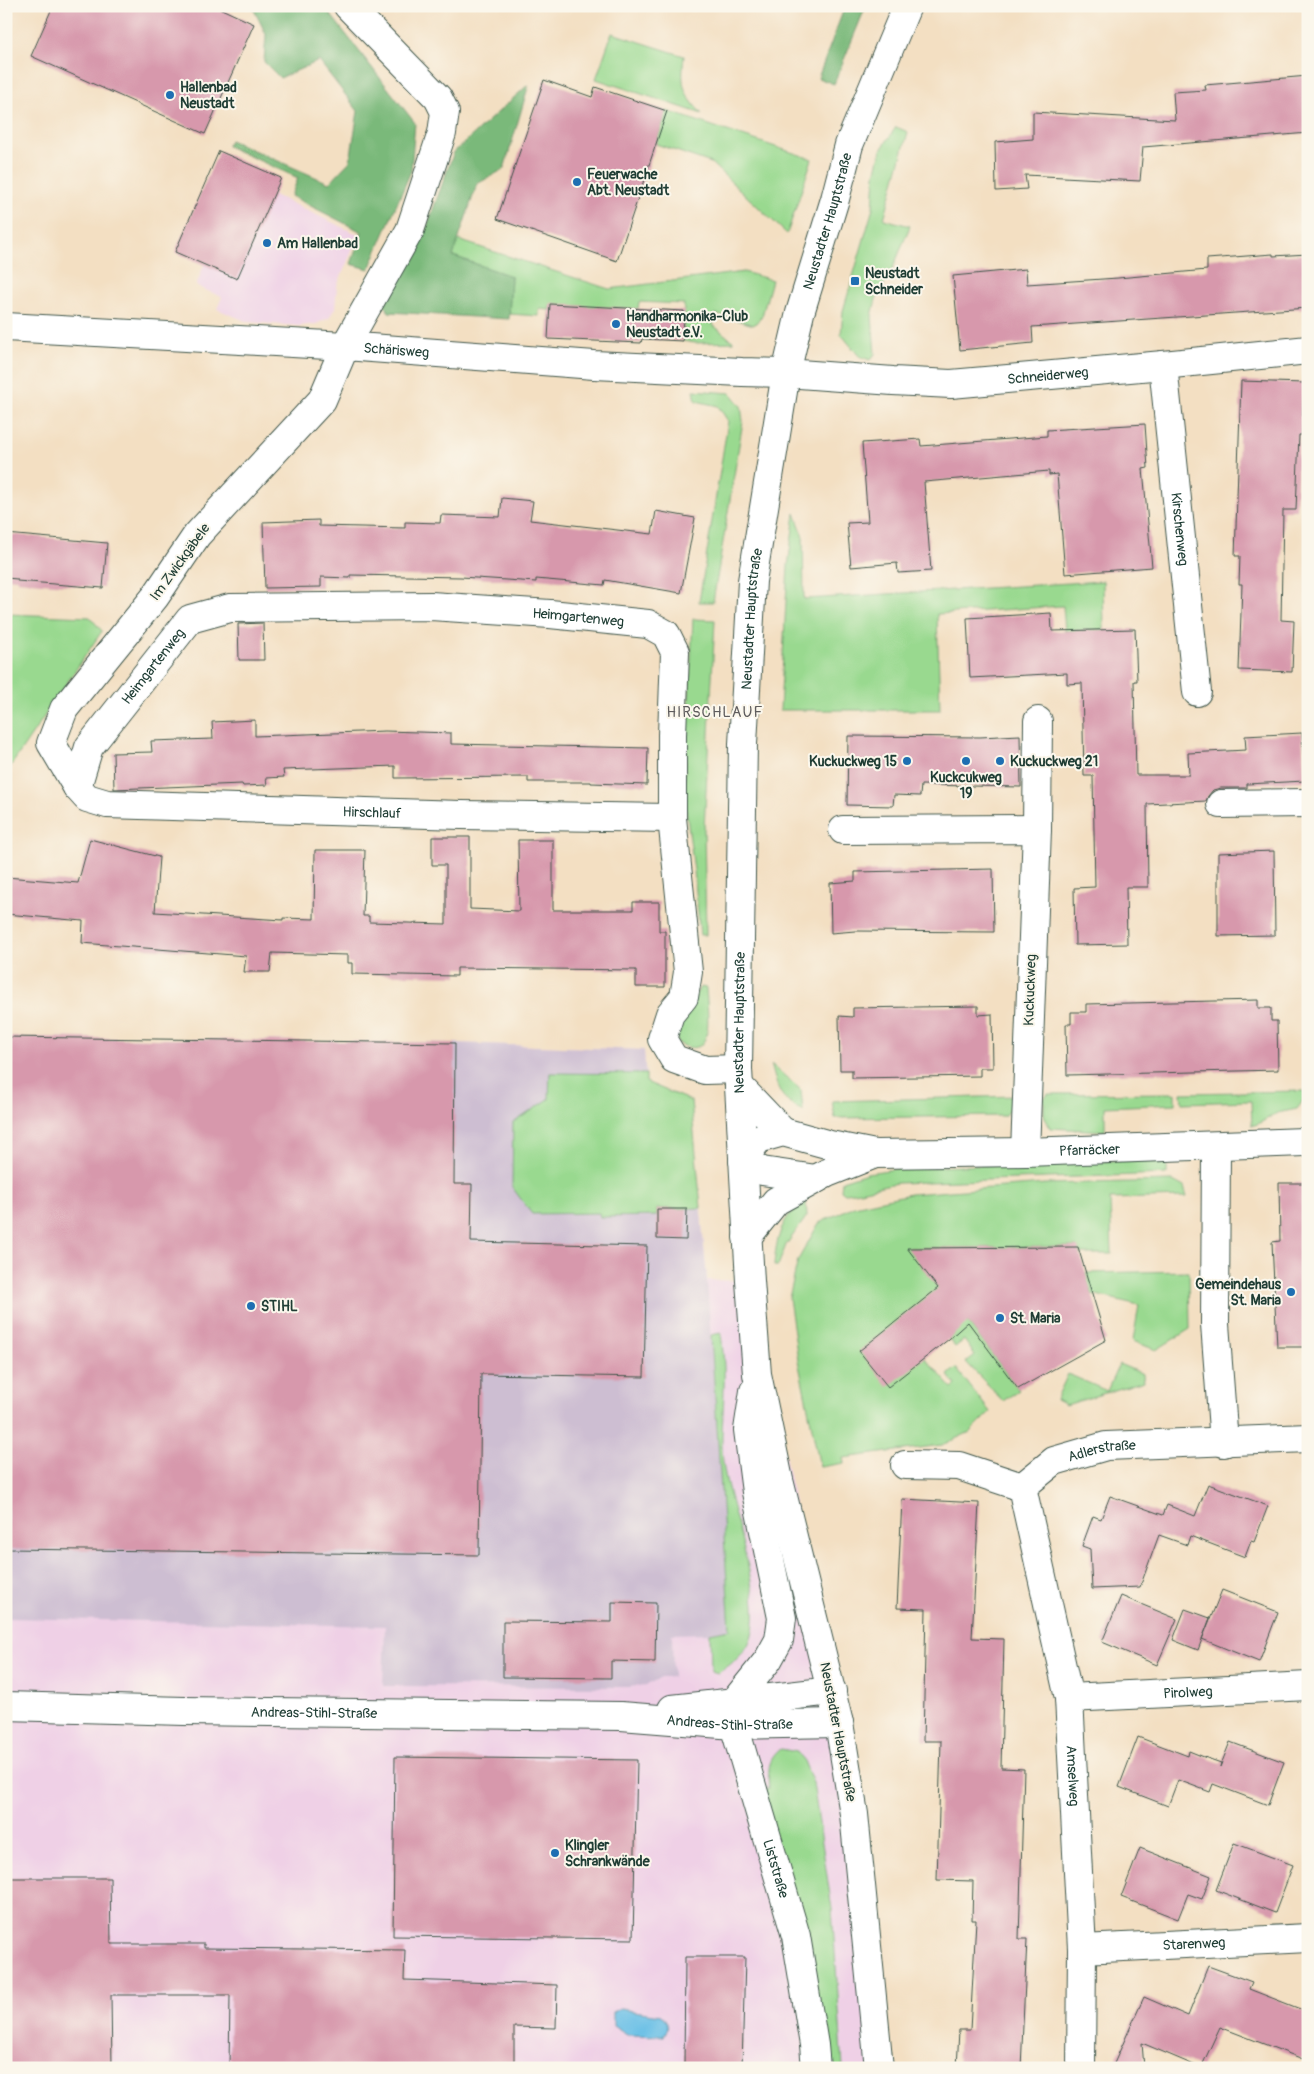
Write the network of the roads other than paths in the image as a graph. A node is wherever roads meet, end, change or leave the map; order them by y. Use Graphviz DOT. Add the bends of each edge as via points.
graph roads {
  1 [pos="348,6"];
  2 [pos="907,6"];
  3 [pos="6,327"];
  4 [pos="345,346"];
  5 [pos="1308,350"];
  6 [pos="1163,366"];
  7 [pos="786,373"];
  8 [pos="1196,692"];
  9 [pos="1038,721"];
  10 [pos="77,787"];
  11 [pos="1308,803"];
  12 [pos="1221,804"];
  13 [pos="672,818"];
  14 [pos="1037,829"];
  15 [pos="842,830"];
  16 [pos="739,1077"];
  17 [pos="782,1132"];
  18 [pos="1306,1141"];
  19 [pos="1216,1146"];
  20 [pos="1025,1152"];
  21 [pos="876,1154"];
  22 [pos="743,1160"];
  23 [pos="816,1179"];
  24 [pos="747,1237"];
  25 [pos="757,1374"];
  26 [pos="1308,1438"];
  27 [pos="1224,1443"];
  28 [pos="904,1465"];
  29 [pos="1022,1488"];
  30 [pos="1308,1686"];
  31 [pos="832,1691"];
  32 [pos="1068,1698"];
  33 [pos="6,1706"];
  34 [pos="735,1713"];
  35 [pos="839,1723"];
  36 [pos="1308,1938"];
  37 [pos="1082,1949"];
  38 [pos="816,2068"];
  39 [pos="879,2068"];
  40 [pos="1080,2068"];
  1 -- 4 [label="street" via="438,98 445,112 442,133 410,230"];
  2 -- 7 [label="street, Neustadter Hauptstraße" via="849,145"];
  3 -- 4 [label="street, Schärisweg"];
  4 -- 7 [label="street, Schärisweg" via="594,365"];
  4 -- 10 [label="street, Im Zwickgäbele" via="322,400 197,535 155,597 64,709 51,743"];
  5 -- 6 [label="street, Schneiderweg"];
  6 -- 7 [label="street, Schneiderweg" via="951,384"];
  6 -- 8 [label="street, Kirschenweg"];
  7 -- 16 [label="street, Neustadter Hauptstraße" via="752,581 743,744"];
  9 -- 14 [label="street, Kuckuckweg"];
  10 -- 13 [label="street, Hirschlauf" via="87,798 107,804"];
  10 -- 13 [label="street, Heimgartenweg" via="89,747 190,618 230,608 431,606 648,624 666,634 675,652"];
  11 -- 12 [label="street"];
  13 -- 16 [label="street, Heimgartenweg" via="688,972 684,997 670,1014 662,1039 674,1059"];
  14 -- 15 [label="street"];
  14 -- 20 [label="street, Kuckuckweg"];
  16 -- 17 [label="street"];
  16 -- 22 [label="street, Neustadter Hauptstraße"];
  17 -- 21 [label="street, Pfarräcker"];
  17 -- 22 [label="street" via="758,1139"];
  18 -- 19 [label="street, Pfarräcker"];
  19 -- 20 [label="street, Pfarräcker"];
  19 -- 27 [label="street" via="1215,1324"];
  20 -- 21 [label="street, Pfarräcker"];
  21 -- 23 [label="street, Pfarräcker"];
  22 -- 23 [label="street" via="762,1171"];
  22 -- 24 [label="street, Neustadter Hauptstraße"];
  23 -- 24 [label="street, Pfarräcker" via="776,1201"];
  24 -- 25 [label="street, Neustadter Hauptstraße"];
  25 -- 31 [label="street, Neustadter Hauptstraße" via="779,1480"];
  25 -- 34 [label="street, Neustadter Hauptstraße" via="748,1430 756,1492 782,1618 779,1640 768,1660 752,1678"];
  26 -- 27 [label="street, Adlerstraße"];
  27 -- 29 [label="street, Adlerstraße" via="1106,1446 1054,1461"];
  28 -- 29 [label="street" via="959,1466"];
  29 -- 32 [label="street, Amselweg"];
  30 -- 32 [label="street, Pirolweg"];
  31 -- 34 [label="street, Andreas-Stihl-Straße"];
  31 -- 35 [label="street, Neustadter Hauptstraße"];
  32 -- 37 [label="street, Amselweg"];
  33 -- 34 [label="street, Andreas-Stihl-Straße" via="621,1716"];
  34 -- 35 [label="street, Andreas-Stihl-Straße"];
  34 -- 38 [label="street, Liststraße" via="796,1936"];
  35 -- 39 [label="street, Neustadter Hauptstraße" via="854,1814"];
  36 -- 37 [label="street, Starenweg"];
  37 -- 40 [label="street, Amselweg"];
}
